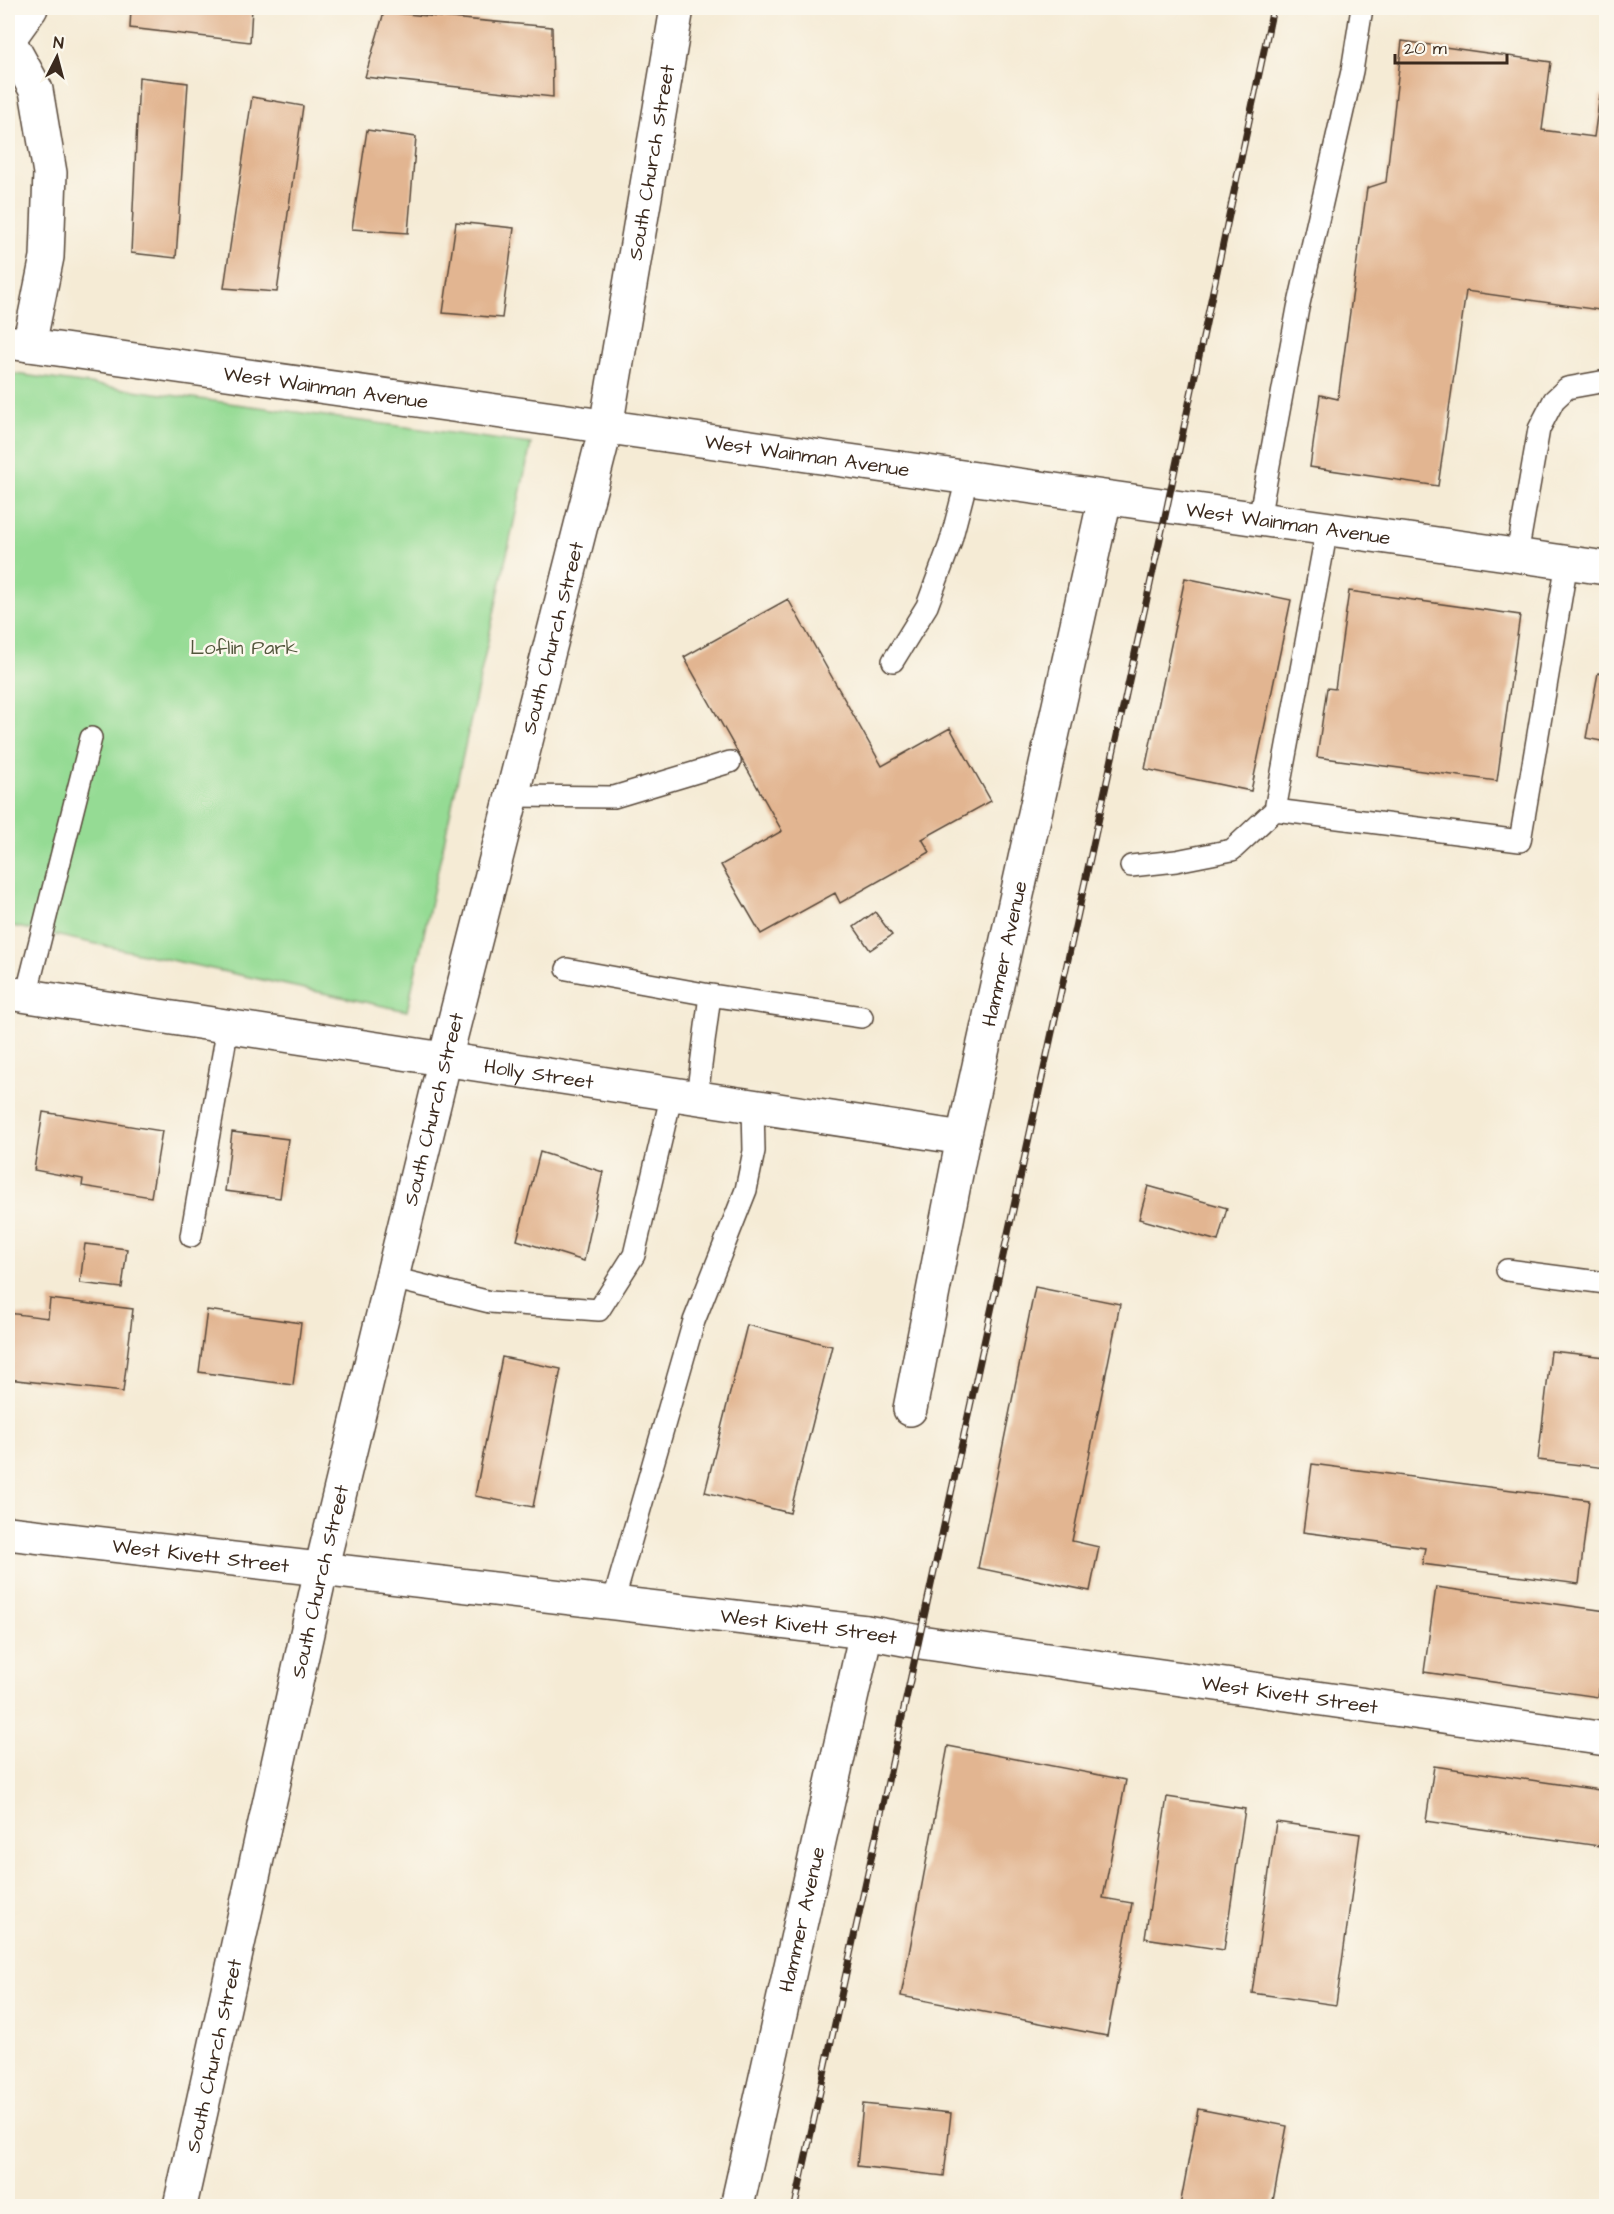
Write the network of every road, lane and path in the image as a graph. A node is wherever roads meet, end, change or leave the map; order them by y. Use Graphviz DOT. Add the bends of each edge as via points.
graph roads {
  1 [pos="31,8"];
  2 [pos="677,8"];
  3 [pos="1362,8"];
  4 [pos="8,40"];
  5 [pos="18,344"];
  6 [pos="1606,381"];
  7 [pos="606,427"];
  8 [pos="967,479"];
  9 [pos="1105,498"];
  10 [pos="1258,519"];
  11 [pos="1327,529"];
  12 [pos="1517,555"];
  13 [pos="1567,562"];
  14 [pos="1606,568"];
  15 [pos="892,661"];
  16 [pos="91,738"];
  17 [pos="730,762"];
  18 [pos="512,796"];
  19 [pos="1275,810"];
  20 [pos="1131,866"];
  21 [pos="567,969"];
  22 [pos="17,994"];
  23 [pos="710,995"];
  24 [pos="862,1017"];
  25 [pos="228,1026"];
  26 [pos="445,1059"];
  27 [pos="684,1095"];
  28 [pos="753,1106"];
  29 [pos="963,1138"];
  30 [pos="191,1236"];
  31 [pos="1507,1270"];
  32 [pos="392,1278"];
  33 [pos="1606,1283"];
  34 [pos="910,1409"];
  35 [pos="8,1533"];
  36 [pos="321,1570"];
  37 [pos="613,1603"];
  38 [pos="866,1632"];
  39 [pos="1606,1740"];
  40 [pos="180,2206"];
  41 [pos="737,2206"];
  1 -- 4 [label="street"];
  2 -- 7 [label="street, South Church Street"];
  3 -- 10 [label="lane"];
  4 -- 5 [label="street" via="36,90 50,173 46,257"];
  5 -- 7 [label="street, West Wainman Avenue"];
  6 -- 12 [label="lane" via="1567,388 1554,400 1539,429"];
  7 -- 8 [label="street, West Wainman Avenue"];
  7 -- 18 [label="street, South Church Street"];
  8 -- 9 [label="street, West Wainman Avenue"];
  8 -- 15 [label="lane" via="950,544 927,606"];
  9 -- 10 [label="street, West Wainman Avenue"];
  9 -- 29 [label="street, Hammer Avenue"];
  10 -- 11 [label="street, West Wainman Avenue"];
  11 -- 12 [label="street, West Wainman Avenue"];
  11 -- 19 [label="lane"];
  12 -- 13 [label="street, West Wainman Avenue"];
  13 -- 14 [label="street, West Wainman Avenue"];
  13 -- 19 [label="lane" via="1520,841"];
  16 -- 22 [label="lane"];
  17 -- 18 [label="lane" via="614,797"];
  18 -- 26 [label="street, South Church Street"];
  19 -- 20 [label="lane" via="1232,850"];
  21 -- 23 [label="lane"];
  22 -- 25 [label="street, Holly Street"];
  23 -- 24 [label="lane"];
  23 -- 27 [label="lane"];
  25 -- 26 [label="street, Holly Street"];
  25 -- 30 [label="lane"];
  26 -- 27 [label="street, Holly Street"];
  26 -- 32 [label="street, South Church Street"];
  27 -- 28 [label="street, Holly Street"];
  27 -- 32 [label="lane" via="634,1255 599,1310 490,1302"];
  28 -- 29 [label="street, Holly Street"];
  28 -- 37 [label="lane" via="754,1151 746,1190 694,1321"];
  29 -- 34 [label="street, Hammer Avenue"];
  31 -- 33 [label="lane"];
  32 -- 36 [label="street, South Church Street"];
  35 -- 36 [label="street, West Kivett Street"];
  36 -- 37 [label="street, West Kivett Street"];
  36 -- 40 [label="street, South Church Street"];
  37 -- 38 [label="street, West Kivett Street"];
  38 -- 39 [label="street, West Kivett Street"];
  38 -- 41 [label="street, Hammer Avenue"];
}
